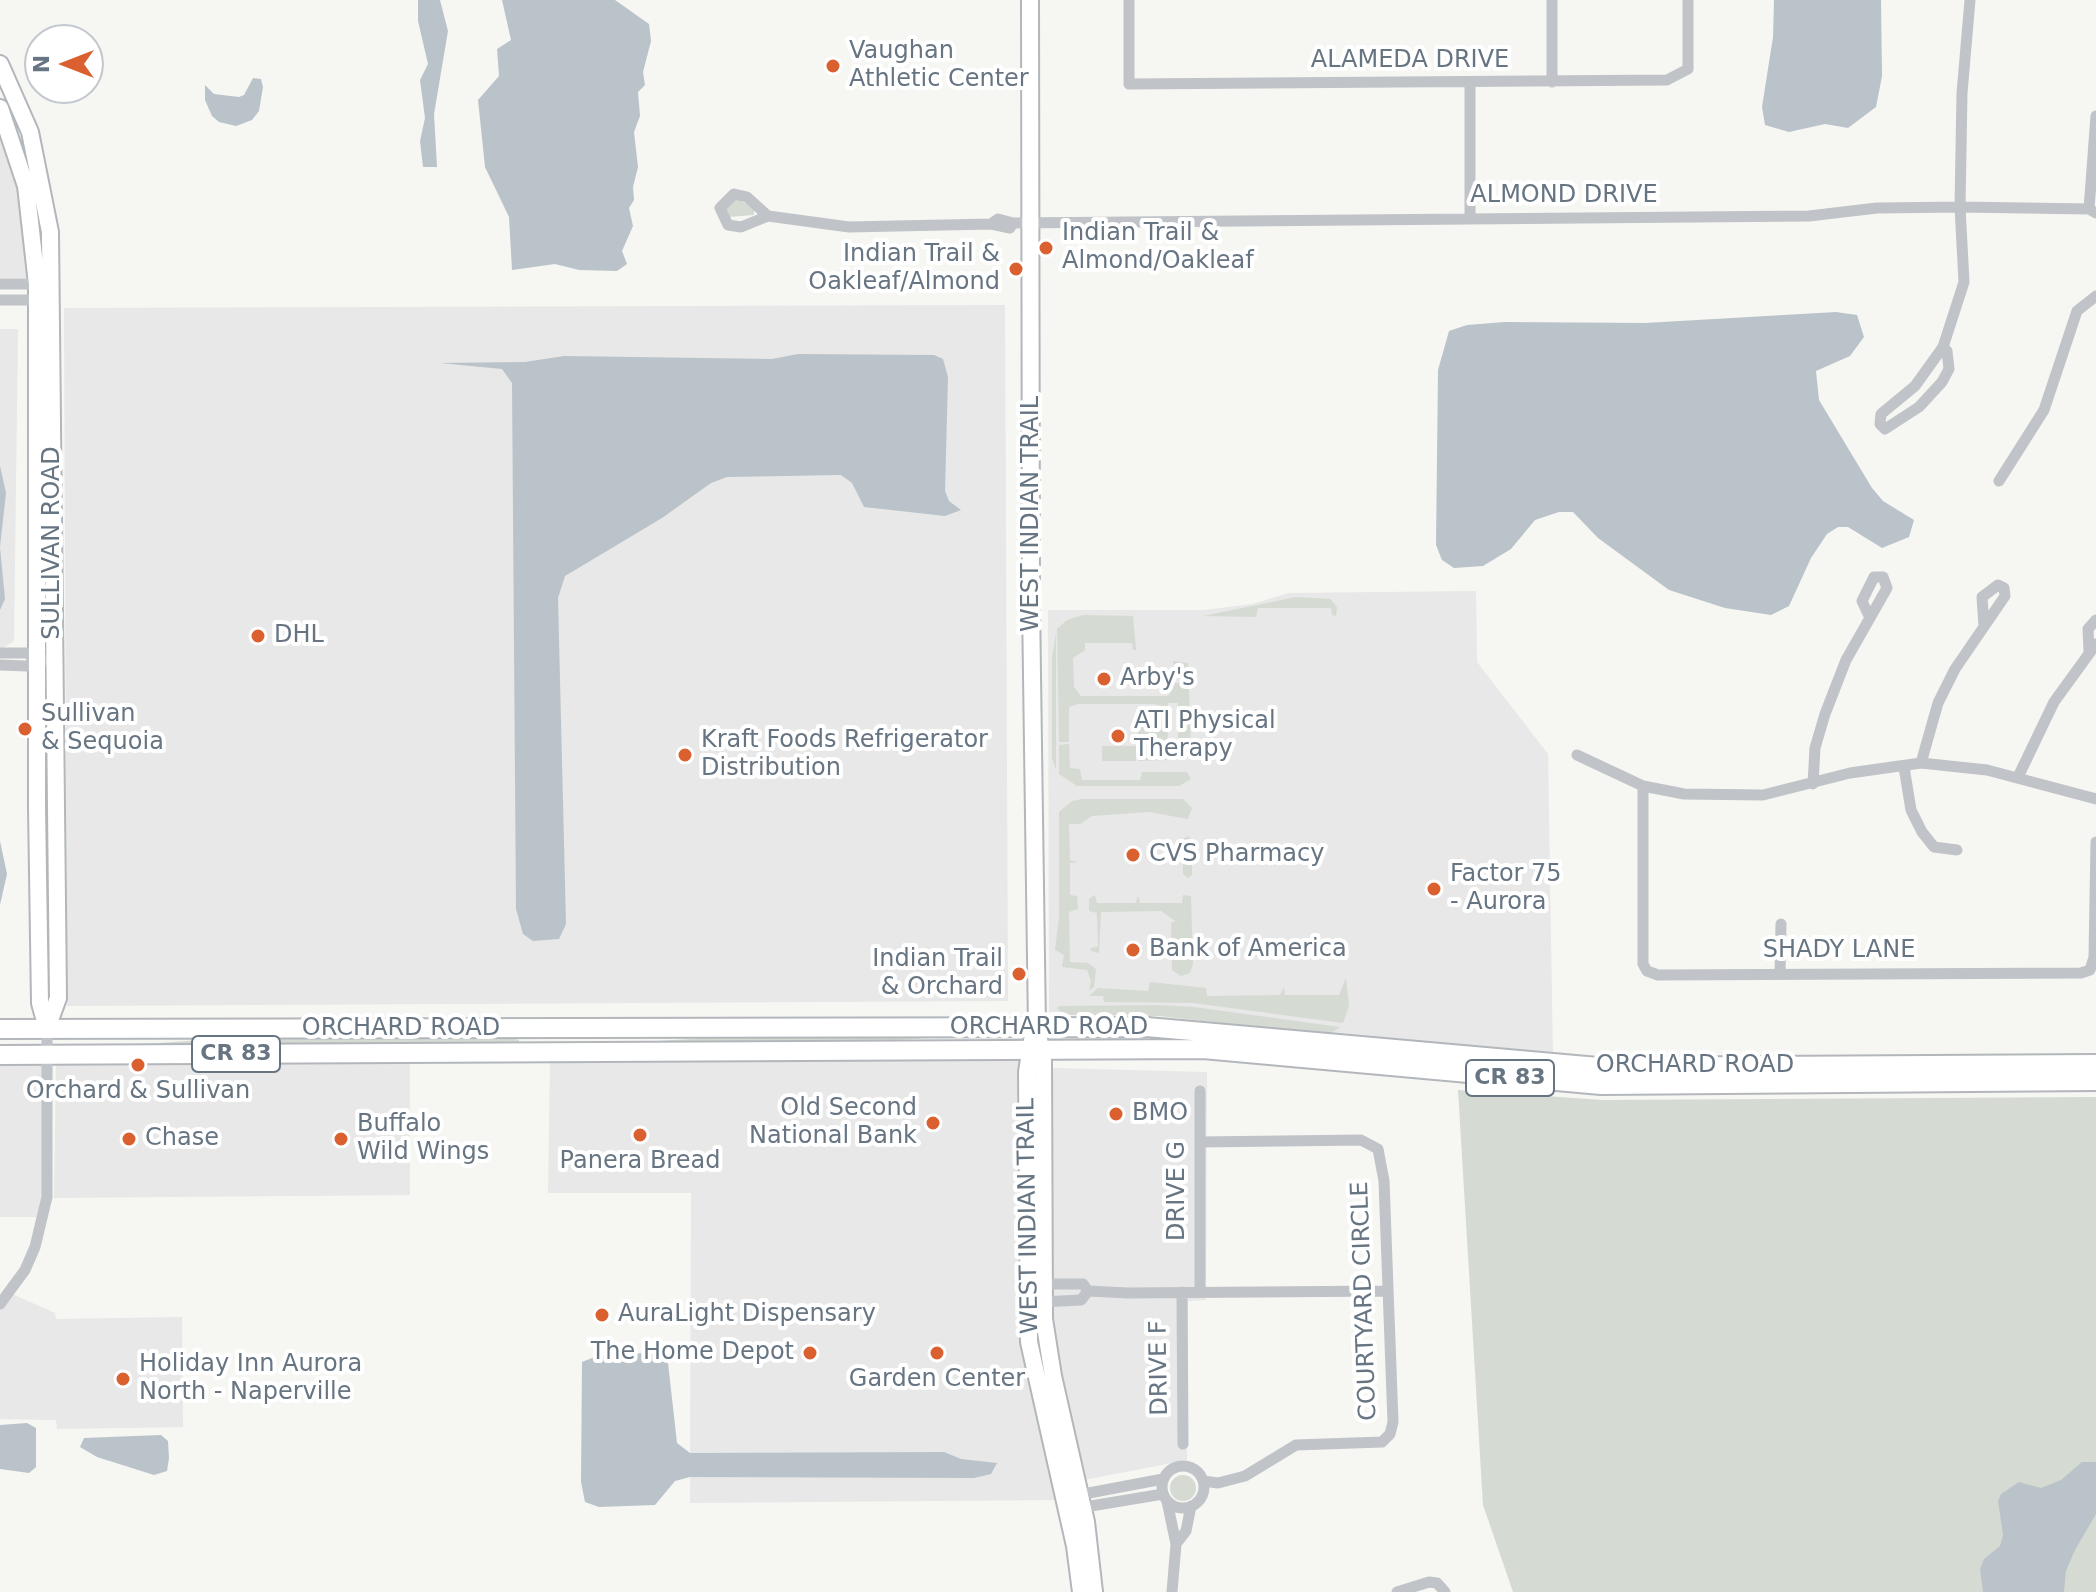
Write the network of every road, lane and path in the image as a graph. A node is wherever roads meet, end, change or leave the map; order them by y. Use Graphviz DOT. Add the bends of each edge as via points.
graph roads {
  1 [pos="1030,0"];
  2 [pos="1129,0"];
  3 [pos="1552,0"];
  4 [pos="1688,0"];
  5 [pos="1970,0"];
  6 [pos="0,64"];
  7 [pos="1470,82"];
  8 [pos="1552,82"];
  9 [pos="0,108"];
  10 [pos="2096,116"];
  11 [pos="1960,207"];
  12 [pos="2092,211"];
  13 [pos="768,216"];
  14 [pos="1470,218"];
  15 [pos="1031,221"];
  16 [pos="0,284"];
  17 [pos="42,293"];
  18 [pos="2096,296"];
  19 [pos="0,300"];
  20 [pos="1943,347"];
  21 [pos="1999,481"];
  22 [pos="1870,618"];
  23 [pos="2096,620"];
  24 [pos="1984,626"];
  25 [pos="2093,648"];
  26 [pos="0,653"];
  27 [pos="45,660"];
  28 [pos="0,665"];
  29 [pos="1577,755"];
  30 [pos="1921,763"];
  31 [pos="1904,767"];
  32 [pos="2018,777"];
  33 [pos="1813,784"];
  34 [pos="1643,786"];
  35 [pos="2096,799"];
  36 [pos="2096,842"];
  37 [pos="1957,850"];
  38 [pos="1781,924"];
  39 [pos="1780,973"];
  40 [pos="47,1028"];
  41 [pos="1037,1028"];
  42 [pos="0,1029"];
  43 [pos="1035,1050"];
  44 [pos="0,1055"];
  45 [pos="47,1055"];
  46 [pos="2096,1064"];
  47 [pos="2096,1081"];
  48 [pos="1200,1091"];
  49 [pos="1201,1142"];
  50 [pos="1044,1282"];
  51 [pos="1088,1291"];
  52 [pos="1388,1291"];
  53 [pos="1026,1292"];
  54 [pos="1182,1292"];
  55 [pos="1200,1292"];
  56 [pos="0,1304"];
  57 [pos="1044,1304"];
  58 [pos="1183,1444"];
  59 [pos="1163,1479"];
  60 [pos="1203,1481"];
  61 [pos="1165,1497"];
  62 [pos="1074,1502"];
  63 [pos="1191,1506"];
  64 [pos="1176,1544"];
  65 [pos="1081,1592"];
  66 [pos="1094,1592"];
  67 [pos="1172,1592"];
  68 [pos="1397,1592"];
  69 [pos="1445,1592"];
  1 -- 15 [label="street, WEST INDIAN TRAIL"];
  2 -- 7 [label="street, ALAMEDA DRIVE" via="1129,84"];
  3 -- 8 [label="street"];
  4 -- 8 [label="street, ALAMEDA DRIVE" via="1688,69 1667,80"];
  5 -- 11 [label="street"];
  6 -- 17 [label="street, SULLIVAN ROAD" via="40,168 50,232"];
  7 -- 8 [label="street, ALAMEDA DRIVE"];
  7 -- 14 [label="street"];
  9 -- 17 [label="street, SULLIVAN ROAD" via="26,186"];
  10 -- 12 [label="street"];
  11 -- 12 [label="street, ALMOND DRIVE"];
  11 -- 14 [label="street, ALMOND DRIVE" via="1809,216"];
  11 -- 20 [label="street" via="1964,282"];
  13 -- 15 [label="street, ALMOND DRIVE" via="849,227"];
  14 -- 15 [label="street, ALMOND DRIVE"];
  15 -- 41 [label="street, WEST INDIAN TRAIL"];
  16 -- 17 [label="street"];
  17 -- 19 [label="street"];
  17 -- 27 [label="street, SULLIVAN ROAD"];
  18 -- 21 [label="street" via="2077,311 2044,410"];
  20 -- 20 [label="street" via="1915,386 1881,414 1885,429 1919,407 1942,382 1949,369"];
  22 -- 33 [label="street" via="1825,714 1815,748"];
  23 -- 25 [label="street" via="2088,629"];
  24 -- 30 [label="street" via="1938,703"];
  25 -- 32 [label="street" via="2054,702"];
  26 -- 27 [label="street" via="27,653"];
  27 -- 28 [label="street"];
  27 -- 40 [label="street, SULLIVAN ROAD" via="58,998"];
  29 -- 34 [label="street"];
  30 -- 31 [label="street"];
  30 -- 32 [label="street"];
  31 -- 33 [label="street" via="1850,773"];
  31 -- 37 [label="street" via="1911,810 1922,832 1934,847"];
  32 -- 35 [label="street"];
  33 -- 34 [label="street" via="1763,795 1725,796"];
  34 -- 39 [label="street, SHADY LANE" via="1647,971"];
  36 -- 39 [label="street, SHADY LANE" via="2090,970"];
  38 -- 39 [label="street"];
  40 -- 41 [label="main road, ORCHARD ROAD / CR 83"];
  40 -- 42 [label="main road, ORCHARD ROAD / CR 83"];
  40 -- 45 [label="street, SULLIVAN ROAD"];
  41 -- 43 [label="street, WEST INDIAN TRAIL"];
  41 -- 46 [label="main road, ORCHARD ROAD / CR 83" via="1197,1030 1598,1067"];
  43 -- 45 [label="main road, ORCHARD ROAD / CR 83"];
  43 -- 47 [label="main road, ORCHARD ROAD / CR 83" via="1203,1049 1601,1085"];
  43 -- 50 [label="street, WEST INDIAN TRAIL" via="1044,1174"];
  43 -- 53 [label="street, WEST INDIAN TRAIL"];
  44 -- 45 [label="main road, ORCHARD ROAD / CR 83"];
  45 -- 56 [label="street, SULLIVAN ROAD" via="47,1197 25,1270"];
  48 -- 49 [label="street, DRIVE G"];
  49 -- 52 [label="street, COURTYARD CIRCLE" via="1373,1144 1383,1160"];
  49 -- 55 [label="street, DRIVE G"];
  50 -- 51 [label="street" via="1083,1284"];
  50 -- 53 [label="street"];
  50 -- 57 [label="street, WEST INDIAN TRAIL"];
  51 -- 54 [label="street"];
  51 -- 57 [label="street" via="1081,1300"];
  52 -- 55 [label="street"];
  52 -- 60 [label="street, COURTYARD CIRCLE" via="1393,1422 1387,1439 1296,1445 1245,1476"];
  53 -- 57 [label="street"];
  53 -- 62 [label="street, WEST INDIAN TRAIL" via="1036,1377"];
  54 -- 55 [label="street"];
  54 -- 58 [label="street, DRIVE F"];
  57 -- 62 [label="street, WEST INDIAN TRAIL"];
  59 -- 60 [label="street" via="1181,1465 1199,1472"];
  59 -- 61 [label="street"];
  59 -- 62 [label="street"];
  60 -- 63 [label="street" via="1202,1497"];
  61 -- 62 [label="street"];
  61 -- 63 [label="street" via="1181,1508"];
  61 -- 64 [label="street"];
  62 -- 65 [label="street, WEST INDIAN TRAIL"];
  62 -- 66 [label="street, WEST INDIAN TRAIL"];
  63 -- 64 [label="street" via="1186,1531"];
  64 -- 67 [label="street"];
  68 -- 69 [label="street" via="1429,1582"];
}
